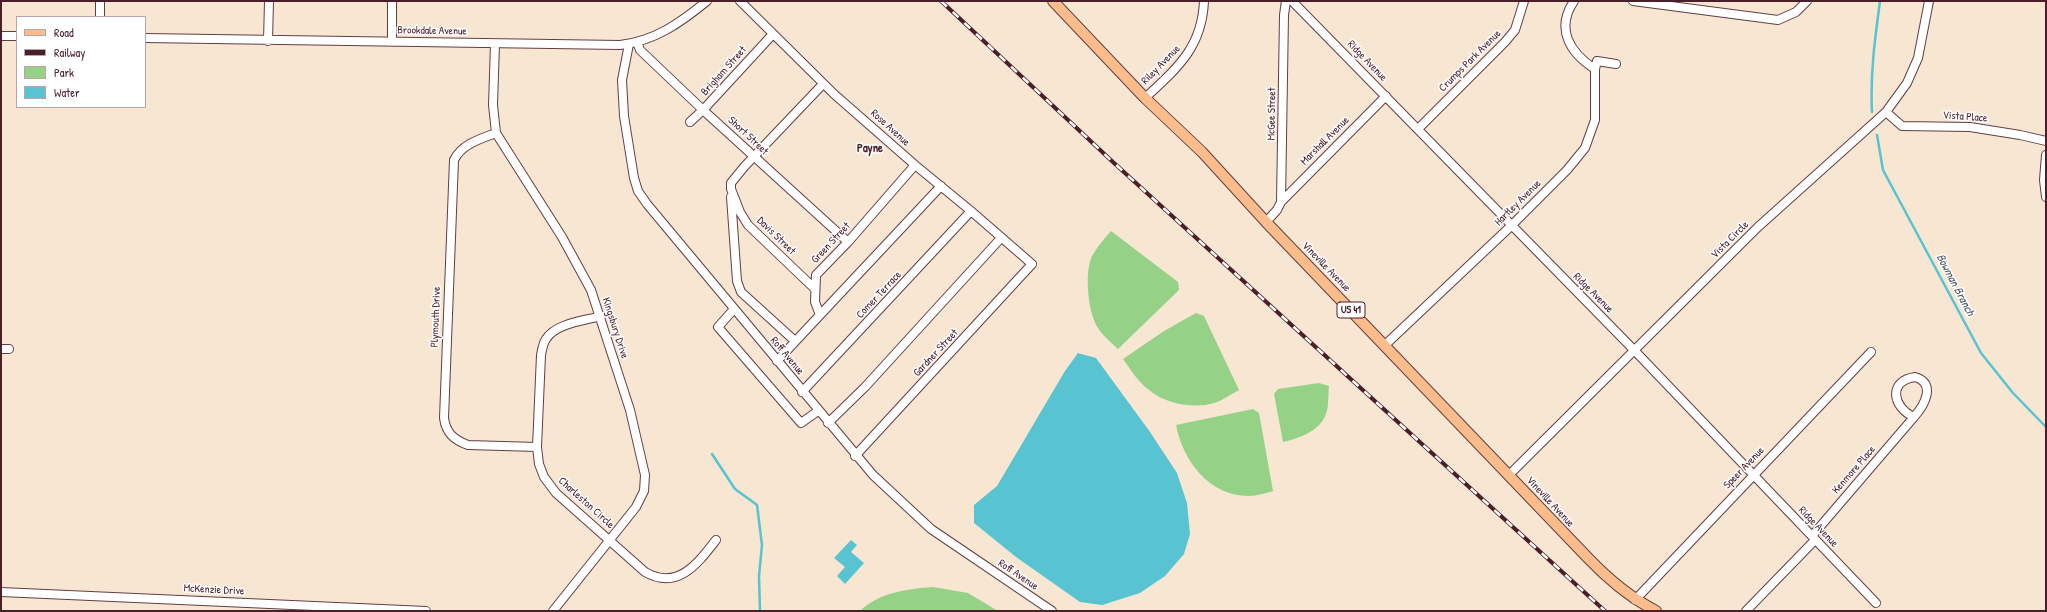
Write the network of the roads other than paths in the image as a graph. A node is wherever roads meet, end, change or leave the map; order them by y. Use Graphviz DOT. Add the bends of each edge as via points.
graph roads {
  1 [pos="100,1"];
  2 [pos="269,1"];
  3 [pos="392,1"];
  4 [pos="707,1"];
  5 [pos="740,1"];
  6 [pos="1053,1"];
  7 [pos="1204,1"];
  8 [pos="1286,1"];
  9 [pos="1292,1"];
  10 [pos="1524,1"];
  11 [pos="1574,1"];
  12 [pos="1633,1"];
  13 [pos="1807,1"];
  14 [pos="1930,1"];
  15 [pos="100,16"];
  16 [pos="773,34"];
  17 [pos="1,36"];
  18 [pos="16,36"];
  19 [pos="146,38"];
  20 [pos="268,41"];
  21 [pos="392,42"];
  22 [pos="633,43"];
  23 [pos="495,44"];
  24 [pos="1616,64"];
  25 [pos="1595,69"];
  26 [pos="824,84"];
  27 [pos="1386,96"];
  28 [pos="1145,98"];
  29 [pos="704,110"];
  30 [pos="1886,112"];
  31 [pos="690,122"];
  32 [pos="1418,129"];
  33 [pos="496,133"];
  34 [pos="2046,141"];
  35 [pos="2046,155"];
  36 [pos="755,157"];
  37 [pos="915,165"];
  38 [pos="941,186"];
  39 [pos="731,189"];
  40 [pos="2046,197"];
  41 [pos="1280,202"];
  42 [pos="971,211"];
  43 [pos="1266,222"];
  44 [pos="1511,226"];
  45 [pos="1001,238"];
  46 [pos="848,242"];
  47 [pos="1032,264"];
  48 [pos="815,289"];
  49 [pos="734,309"];
  50 [pos="820,315"];
  51 [pos="601,316"];
  52 [pos="795,341"];
  53 [pos="1385,345"];
  54 [pos="1634,350"];
  55 [pos="1871,352"];
  56 [pos="777,361"];
  57 [pos="802,392"];
  58 [pos="818,411"];
  59 [pos="1914,417"];
  60 [pos="828,423"];
  61 [pos="537,447"];
  62 [pos="855,456"];
  63 [pos="1753,474"];
  64 [pos="1509,475"];
  65 [pos="1813,538"];
  66 [pos="610,540"];
  67 [pos="716,540"];
  68 [pos="1,592"];
  69 [pos="1635,600"];
  70 [pos="1876,603"];
  71 [pos="426,611"];
  72 [pos="553,611"];
  73 [pos="1052,611"];
  74 [pos="1656,611"];
  75 [pos="1746,611"];
  1 -- 15 [label="street"];
  2 -- 20 [label="street"];
  3 -- 21 [label="street"];
  4 -- 22 [label="street, Brookdale Avenue" via="668,30"];
  5 -- 16 [label="street, Rose Avenue"];
  6 -- 28 [label="main road, Vineville Avenue / US 41"];
  7 -- 28 [label="street, Riley Avenue" via="1203,17 1189,54"];
  8 -- 41 [label="street, McGee Street"];
  9 -- 27 [label="street, Ridge Avenue"];
  10 -- 32 [label="street, Crumps Park Avenue" via="1515,30"];
  11 -- 25 [label="street" via="1567,11 1564,22 1567,37 1574,53"];
  12 -- 13 [label="street" via="1778,20 1796,12"];
  14 -- 30 [label="street, Vista Circle" via="1918,58 1907,83"];
  16 -- 26 [label="street, Rose Avenue"];
  16 -- 29 [label="street, Brigham Street"];
  17 -- 18 [label="street"];
  19 -- 20 [label="street, Brookdale Avenue"];
  20 -- 21 [label="street, Brookdale Avenue"];
  21 -- 23 [label="street, Brookdale Avenue"];
  22 -- 23 [label="street, Brookdale Avenue"];
  22 -- 29 [label="street, Short Street"];
  22 -- 49 [label="street, Roff Avenue" via="623,69 623,103 628,150 638,191"];
  23 -- 33 [label="street, Kingsbury Drive" via="493,105"];
  24 -- 25 [label="street" via="1597,61"];
  25 -- 44 [label="street, Hartley Avenue" via="1595,120 1585,148 1567,170"];
  26 -- 36 [label="street"];
  26 -- 37 [label="street, Rose Avenue"];
  27 -- 32 [label="street, Ridge Avenue"];
  27 -- 41 [label="street, Marshall Avenue"];
  28 -- 43 [label="main road, Vineville Avenue / US 41" via="1202,152"];
  29 -- 31 [label="street, Brigham Street"];
  29 -- 36 [label="street, Short Street"];
  30 -- 34 [label="street, Vista Place" via="1902,126 1970,127"];
  30 -- 54 [label="street, Vista Circle" via="1758,227"];
  32 -- 44 [label="street, Ridge Avenue"];
  33 -- 51 [label="street, Kingsbury Drive" via="584,274"];
  33 -- 61 [label="street, Plymouth Drive" via="460,150 454,160 444,418 448,433 457,442 468,445"];
  35 -- 40 [label="street"];
  36 -- 39 [label="street" via="731,183"];
  36 -- 46 [label="street, Short Street"];
  37 -- 38 [label="street, Rose Avenue"];
  37 -- 46 [label="street, Green Street"];
  38 -- 42 [label="street, Rose Avenue"];
  38 -- 50 [label="street"];
  39 -- 48 [label="street, Davis Street" via="748,225"];
  39 -- 52 [label="street" via="737,281 741,292"];
  41 -- 43 [label="street" via="1277,210"];
  42 -- 45 [label="street, Rose Avenue"];
  42 -- 57 [label="street, Comer Terrace"];
  43 -- 53 [label="main road, Vineville Avenue / US 41"];
  44 -- 53 [label="street, Hartley Avenue"];
  44 -- 54 [label="street, Ridge Avenue"];
  45 -- 47 [label="street, Rose Avenue"];
  45 -- 60 [label="street" via="865,387"];
  46 -- 48 [label="street, Green Street" via="816,275"];
  47 -- 62 [label="street, Gardner Street"];
  48 -- 50 [label="street, Green Street" via="815,302"];
  49 -- 56 [label="street, Roff Avenue"];
  49 -- 58 [label="street" via="718,327 801,424"];
  50 -- 52 [label="street"];
  51 -- 61 [label="street, Charleston Circle" via="564,326 553,331 545,341 541,355"];
  51 -- 66 [label="street, Kingsbury Drive" via="630,410 646,484 636,507"];
  52 -- 56 [label="street"];
  53 -- 64 [label="main road, Vineville Avenue / US 41"];
  54 -- 63 [label="street, Ridge Avenue"];
  54 -- 64 [label="street, Vista Circle"];
  55 -- 63 [label="street, Speer Avenue"];
  56 -- 57 [label="street, Roff Avenue"];
  57 -- 58 [label="street, Roff Avenue"];
  58 -- 60 [label="street, Roff Avenue"];
  59 -- 59 [label="street" via="1926,401 1928,392 1923,379 1915,377 1902,383 1895,396 1899,406"];
  59 -- 65 [label="street, Kenmore Place"];
  60 -- 62 [label="street, Roff Avenue"];
  61 -- 66 [label="street, Charleston Circle" via="539,464 551,487"];
  62 -- 73 [label="street, Roff Avenue" via="918,519"];
  63 -- 65 [label="street, Ridge Avenue"];
  63 -- 69 [label="street, Speer Avenue"];
  64 -- 69 [label="main road, Vineville Avenue / US 41" via="1614,584"];
  65 -- 70 [label="street, Ridge Avenue"];
  65 -- 75 [label="street, Kenmore Place"];
  66 -- 67 [label="street, Charleston Circle" via="645,572 653,577 668,579 689,570"];
  66 -- 72 [label="street, Kingsbury Drive"];
  68 -- 71 [label="street, McKenzie Drive"];
  69 -- 74 [label="main road, Vineville Avenue / US 41"];
}
